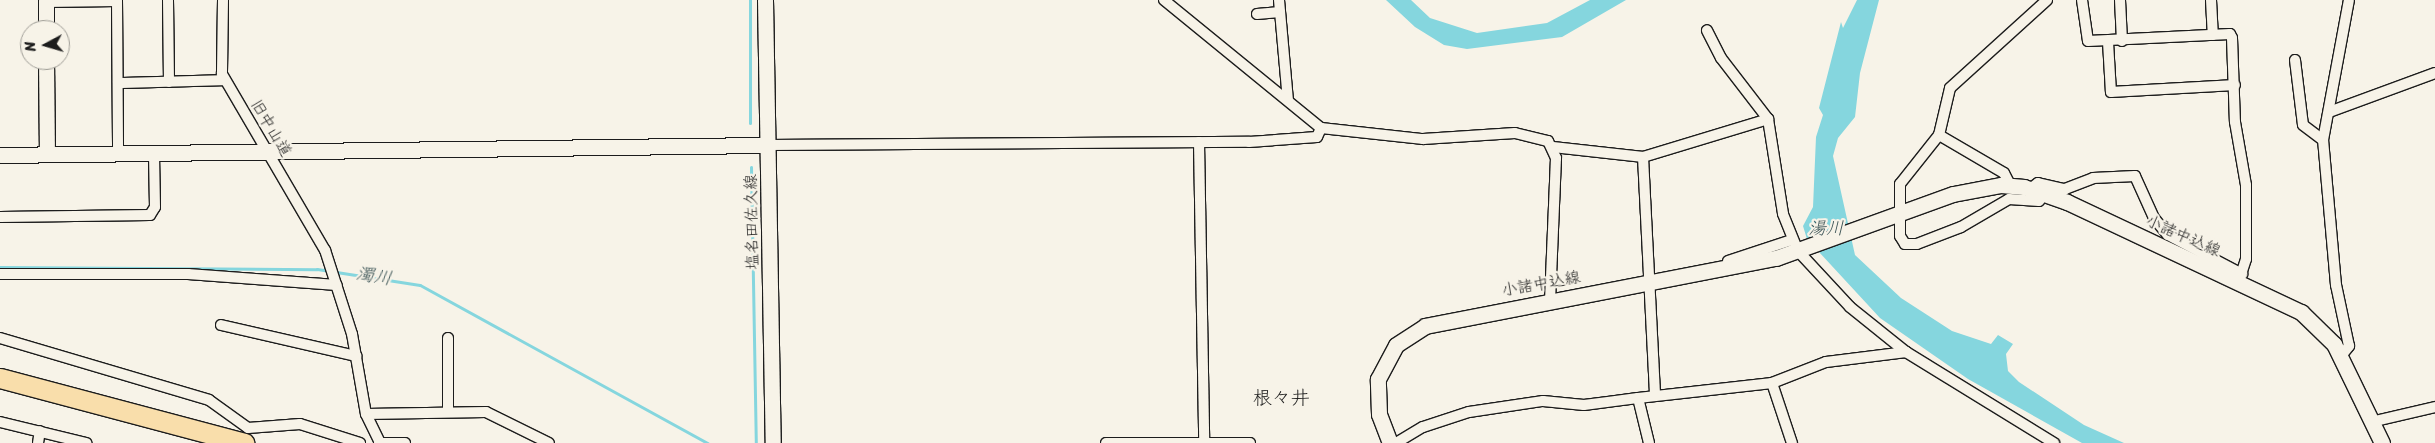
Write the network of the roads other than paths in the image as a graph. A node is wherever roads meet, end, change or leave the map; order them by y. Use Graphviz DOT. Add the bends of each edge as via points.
graph roads {
  1 [pos="168,0"];
  2 [pos="223,0"];
  3 [pos="766,0"];
  4 [pos="1164,0"];
  5 [pos="1279,0"];
  6 [pos="2046,0"];
  7 [pos="2082,0"];
  8 [pos="2120,0"];
  9 [pos="2211,0"];
  10 [pos="2349,0"];
  11 [pos="46,1"];
  12 [pos="117,1"];
  13 [pos="1280,12"];
  14 [pos="1258,14"];
  15 [pos="46,20"];
  16 [pos="1708,30"];
  17 [pos="2213,35"];
  18 [pos="2122,41"];
  19 [pos="2108,42"];
  20 [pos="2296,60"];
  21 [pos="46,70"];
  22 [pos="2435,72"];
  23 [pos="224,80"];
  24 [pos="169,82"];
  25 [pos="118,83"];
  26 [pos="2234,85"];
  27 [pos="1288,100"];
  28 [pos="2329,112"];
  29 [pos="1768,119"];
  30 [pos="1321,128"];
  31 [pos="1939,135"];
  32 [pos="2323,140"];
  33 [pos="1199,142"];
  34 [pos="768,145"];
  35 [pos="1553,147"];
  36 [pos="267,149"];
  37 [pos="118,153"];
  38 [pos="154,153"];
  39 [pos="47,154"];
  40 [pos="0,155"];
  41 [pos="1643,156"];
  42 [pos="2010,185"];
  43 [pos="2030,189"];
  44 [pos="2045,194"];
  45 [pos="1896,215"];
  46 [pos="0,217"];
  47 [pos="1797,246"];
  48 [pos="0,274"];
  49 [pos="2240,277"];
  50 [pos="1648,282"];
  51 [pos="336,284"];
  52 [pos="1550,300"];
  53 [pos="221,325"];
  54 [pos="0,338"];
  55 [pos="448,338"];
  56 [pos="437,350"];
  57 [pos="448,350"];
  58 [pos="1906,352"];
  59 [pos="356,356"];
  60 [pos="2341,356"];
  61 [pos="0,378"];
  62 [pos="1772,383"];
  63 [pos="0,385"];
  64 [pos="1655,395"];
  65 [pos="1638,398"];
  66 [pos="2435,407"];
  67 [pos="131,412"];
  68 [pos="448,412"];
  69 [pos="366,414"];
  70 [pos="0,422"];
  71 [pos="2371,422"];
  72 [pos="40,431"];
  73 [pos="246,435"];
  74 [pos="1204,441"];
  75 [pos="38,443"];
  76 [pos="86,443"];
  77 [pos="360,443"];
  78 [pos="379,443"];
  79 [pos="405,443"];
  80 [pos="549,443"];
  81 [pos="773,443"];
  82 [pos="1106,443"];
  83 [pos="1250,443"];
  84 [pos="1390,443"];
  85 [pos="1396,443"];
  86 [pos="1649,443"];
  87 [pos="1792,443"];
  88 [pos="2054,443"];
  89 [pos="2382,443"];
  1 -- 24 [label="street"];
  2 -- 23 [label="street, 旧中山道" via="220,58"];
  3 -- 34 [label="main road, 塩名田佐久線"];
  4 -- 27 [label="street"];
  5 -- 13 [label="street"];
  6 -- 31 [label="street" via="1954,82 1945,99"];
  7 -- 19 [label="street" via="2086,40"];
  8 -- 18 [label="street"];
  9 -- 17 [label="street"];
  10 -- 28 [label="street"];
  11 -- 12 [label="street"];
  11 -- 15 [label="main road"];
  12 -- 25 [label="street"];
  13 -- 14 [label="street"];
  13 -- 27 [label="street"];
  16 -- 29 [label="street" via="1721,58"];
  17 -- 18 [label="street"];
  17 -- 26 [label="street" via="2230,34 2232,38"];
  18 -- 19 [label="street"];
  19 -- 26 [label="street" via="2111,92"];
  20 -- 32 [label="street" via="2303,125"];
  21 -- 39 [label="main road"];
  22 -- 28 [label="street"];
  23 -- 24 [label="street"];
  23 -- 36 [label="street, 旧中山道"];
  24 -- 25 [label="street"];
  25 -- 37 [label="street"];
  26 -- 49 [label="street" via="2235,122 2246,185"];
  27 -- 30 [label="street"];
  28 -- 32 [label="street"];
  29 -- 41 [label="street"];
  29 -- 47 [label="street" via="1778,188"];
  30 -- 33 [label="street" via="1318,137"];
  30 -- 35 [label="street" via="1423,139 1515,133 1542,139"];
  31 -- 42 [label="street" via="2004,173"];
  31 -- 45 [label="street" via="1900,184"];
  32 -- 60 [label="street" via="2336,285 2349,346"];
  33 -- 34 [label="street"];
  33 -- 74 [label="street"];
  34 -- 36 [label="main road"];
  34 -- 81 [label="main road, 塩名田佐久線"];
  35 -- 41 [label="street"];
  35 -- 52 [label="street"];
  36 -- 38 [label="main road"];
  36 -- 51 [label="street, 旧中山道" via="329,263"];
  37 -- 38 [label="main road"];
  37 -- 39 [label="main road"];
  38 -- 46 [label="street" via="155,207 150,215"];
  39 -- 40 [label="main road"];
  41 -- 50 [label="street"];
  42 -- 43 [label="main road, 小諸中込線"];
  42 -- 45 [label="main road, 小諸中込線" via="1972,188"];
  43 -- 44 [label="main road, 小諸中込線"];
  43 -- 49 [label="street" via="2038,183 2065,189 2093,178 2135,176 2154,218 2168,235"];
  44 -- 45 [label="street" via="2039,200 2009,199 1962,227 1910,246 1900,236"];
  44 -- 49 [label="main road, 小諸中込線"];
  45 -- 47 [label="main road, 小諸中込線"];
  47 -- 50 [label="main road, 小諸中込線" via="1718,270"];
  47 -- 58 [label="street" via="1850,307"];
  48 -- 51 [label="street" via="207,275"];
  49 -- 60 [label="main road, 小諸中込線" via="2309,317 2326,333"];
  50 -- 52 [label="main road, 小諸中込線"];
  50 -- 64 [label="street"];
  51 -- 59 [label="street"];
  52 -- 84 [label="main road, 小諸中込線" via="1440,320 1405,337 1389,354 1378,380 1379,414"];
  53 -- 59 [label="street"];
  54 -- 73 [label="street" via="208,400"];
  55 -- 57 [label="street"];
  56 -- 57 [label="street"];
  57 -- 68 [label="street"];
  58 -- 62 [label="street" via="1826,362"];
  58 -- 88 [label="street"];
  59 -- 69 [label="street"];
  60 -- 71 [label="main road, 小諸中込線"];
  61 -- 67 [label="highway"];
  62 -- 64 [label="street"];
  62 -- 87 [label="street"];
  63 -- 67 [label="highway"];
  64 -- 65 [label="street"];
  65 -- 85 [label="street" via="1484,409 1433,423"];
  65 -- 86 [label="street"];
  66 -- 71 [label="street"];
  67 -- 73 [label="highway"];
  68 -- 69 [label="street"];
  68 -- 80 [label="street" via="498,414"];
  69 -- 78 [label="street"];
  70 -- 72 [label="street"];
  71 -- 89 [label="main road, 小諸中込線"];
  72 -- 75 [label="street"];
  72 -- 76 [label="street"];
  73 -- 77 [label="street" via="300,424"];
  74 -- 82 [label="street"];
  74 -- 83 [label="street"];
  78 -- 79 [label="street"];
}
